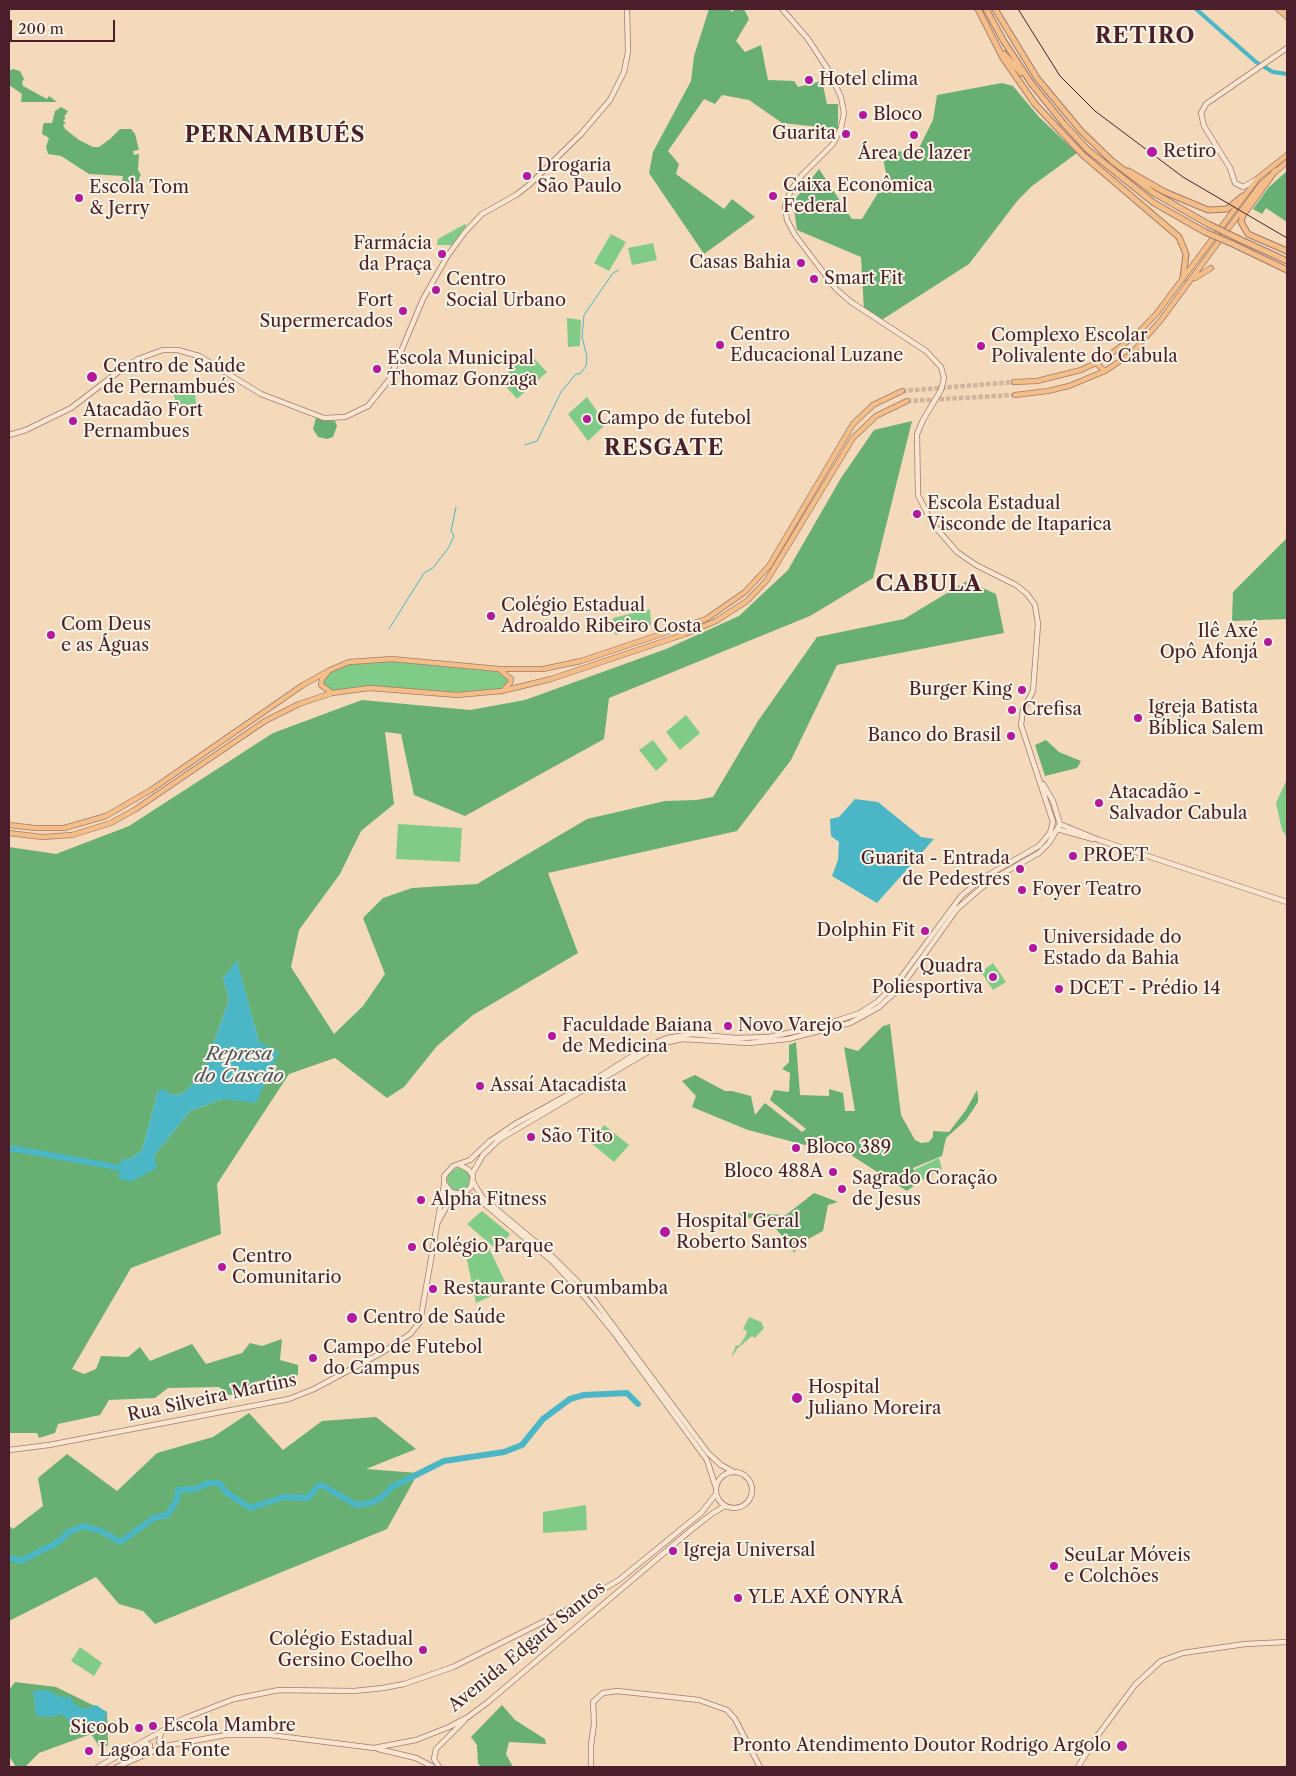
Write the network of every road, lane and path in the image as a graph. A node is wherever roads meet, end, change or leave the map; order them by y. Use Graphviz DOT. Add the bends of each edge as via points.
graph roads {
  1 [pos="627,9"];
  2 [pos="782,9"];
  3 [pos="978,9"];
  4 [pos="986,9"];
  5 [pos="995,9"];
  6 [pos="1278,9"];
  7 [pos="1287,18"];
  8 [pos="995,44"];
  9 [pos="1287,48"];
  10 [pos="1030,83"];
  11 [pos="1287,154"];
  12 [pos="1112,161"];
  13 [pos="1287,162"];
  14 [pos="1275,171"];
  15 [pos="1258,178"];
  16 [pos="1243,196"];
  17 [pos="1287,251"];
  18 [pos="1287,261"];
  19 [pos="1211,268"];
  20 [pos="1287,270"];
  21 [pos="1183,278"];
  22 [pos="1188,283"];
  23 [pos="1096,354"];
  24 [pos="1096,363"];
  25 [pos="1105,371"];
  26 [pos="1014,382"];
  27 [pos="902,391"];
  28 [pos="1015,394"];
  29 [pos="907,401"];
  30 [pos="9,435"];
  31 [pos="330,670"];
  32 [pos="499,670"];
  33 [pos="502,691"];
  34 [pos="332,693"];
  35 [pos="1042,783"];
  36 [pos="1053,822"];
  37 [pos="1060,824"];
  38 [pos="9,825"];
  39 [pos="1052,828"];
  40 [pos="1059,830"];
  41 [pos="9,833"];
  42 [pos="1099,840"];
  43 [pos="1007,864"];
  44 [pos="1010,870"];
  45 [pos="983,878"];
  46 [pos="968,899"];
  47 [pos="1287,902"];
  48 [pos="460,1165"];
  49 [pos="472,1174"];
  50 [pos="444,1182"];
  51 [pos="473,1182"];
  52 [pos="463,1194"];
  53 [pos="456,1195"];
  54 [pos="438,1223"];
  55 [pos="9,1450"];
  56 [pos="721,1465"];
  57 [pos="711,1468"];
  58 [pos="734,1472"];
  59 [pos="716,1488"];
  60 [pos="716,1494"];
  61 [pos="711,1501"];
  62 [pos="724,1506"];
  63 [pos="719,1509"];
  64 [pos="1287,1642"];
  65 [pos="468,1717"];
  66 [pos="160,1733"];
  67 [pos="144,1743"];
  68 [pos="165,1746"];
  69 [pos="374,1748"];
  70 [pos="156,1750"];
  71 [pos="150,1752"];
  72 [pos="98,1767"];
  73 [pos="117,1767"];
  74 [pos="433,1767"];
  75 [pos="438,1767"];
  76 [pos="591,1767"];
  77 [pos="760,1767"];
  78 [pos="1078,1767"];
  1 -- 30 [label="main road" via="627,57 620,82 610,100 529,185 482,214 465,232 423,299 389,380 368,406 345,418 324,418 261,394 199,356 163,350 146,355 122,369 72,408"];
  2 -- 35 [label="main road" via="827,68 841,97 844,112 833,144 791,190 785,206 787,220 795,236 836,289 926,351 941,367 944,378 941,390 918,434 918,495 932,523 957,552 1016,585 1028,594 1035,606 1038,629 1033,691 1023,710 1021,725"];
  3 -- 8 [label="highway"];
  4 -- 10 [label="highway"];
  5 -- 12 [label="highway" via="1048,93"];
  6 -- 7 [label="main road"];
  8 -- 10 [label="highway"];
  8 -- 21 [label="highway" via="1024,89 1065,136 1179,238 1186,254"];
  9 -- 15 [label="main road" via="1206,104 1200,115 1237,185 1243,187"];
  10 -- 20 [label="highway, bridge" via="1064,124 1107,167 1154,202 1205,232"];
  11 -- 15 [label="main road"];
  12 -- 16 [label="highway" via="1165,192 1208,210 1227,209"];
  12 -- 18 [label="highway, bridge" via="1154,193 1208,224"];
  13 -- 14 [label="main road"];
  14 -- 17 [label="highway" via="1243,215 1242,222 1248,234"];
  14 -- 22 [label="main road" via="1252,196"];
  15 -- 16 [label="main road"];
  16 -- 21 [label="main road"];
  19 -- 22 [label="main road"];
  21 -- 24 [label="main road" via="1136,335"];
  22 -- 25 [label="main road" via="1147,339"];
  23 -- 24 [label="main road"];
  24 -- 25 [label="main road"];
  24 -- 26 [label="main road" via="1068,374"];
  25 -- 28 [label="main road" via="1062,388"];
  27 -- 32 [label="main road" via="873,404 852,424 769,566 732,603 694,624 581,661 543,669"];
  29 -- 33 [label="main road" via="876,416 853,438 775,569 759,589 736,609 677,637 551,679"];
  31 -- 32 [label="main road" via="363,660 392,659"];
  31 -- 34 [label="main road" via="321,682 322,687"];
  31 -- 38 [label="main road" via="303,685 151,790 106,816 64,828"];
  32 -- 33 [label="main road" via="511,679"];
  33 -- 34 [label="main road" via="457,695 370,688"];
  34 -- 41 [label="main road" via="299,704 265,721 111,823 72,834 42,837"];
  35 -- 36 [label="main road"];
  35 -- 37 [label="main road" via="1053,801"];
  36 -- 37 [label="main road"];
  36 -- 39 [label="main road"];
  37 -- 40 [label="main road"];
  37 -- 42 [label="main road"];
  39 -- 40 [label="main road"];
  39 -- 43 [label="main road" via="1039,846"];
  40 -- 42 [label="main road"];
  40 -- 44 [label="main road" via="1039,853"];
  42 -- 47 [label="main road"];
  43 -- 44 [label="main road"];
  43 -- 45 [label="main road"];
  44 -- 46 [label="main road" via="988,882"];
  45 -- 46 [label="main road" via="968,894"];
  45 -- 48 [label="main road" via="953,906 897,983 860,1013 826,1025 769,1037 692,1034 667,1038 515,1124"];
  46 -- 49 [label="main road" via="901,987 867,1015 830,1029 773,1041 748,1043 683,1039 663,1043 500,1139 483,1154"];
  48 -- 49 [label="main road"];
  48 -- 50 [label="main road" via="448,1170"];
  49 -- 51 [label="main road"];
  50 -- 53 [label="main road" via="446,1188"];
  50 -- 54 [label="main road, Rua Silveira Martins"];
  51 -- 52 [label="main road" via="472,1188"];
  51 -- 56 [label="main road" via="482,1197 551,1255 589,1293 708,1453"];
  52 -- 53 [label="main road"];
  52 -- 57 [label="main road" via="480,1201 524,1236 578,1289"];
  53 -- 54 [label="main road, Rua Silveira Martins"];
  54 -- 55 [label="main road, Rua Silveira Martins" via="418,1326 374,1358 289,1399"];
  56 -- 57 [label="main road" via="718,1470"];
  56 -- 58 [label="main road"];
  57 -- 59 [label="main road"];
  58 -- 59 [label="main road" via="722,1477"];
  58 -- 62 [label="main road" via="744,1475 752,1492 743,1506"];
  59 -- 60 [label="main road"];
  60 -- 61 [label="main road, Avenida Edgard Santos"];
  60 -- 62 [label="main road"];
  61 -- 63 [label="main road" via="718,1504"];
  61 -- 66 [label="main road, Avenida Edgard Santos" via="701,1513 613,1583 453,1667 382,1688 354,1691 289,1689 243,1696 198,1712"];
  62 -- 63 [label="main road, Avenida Edgard Santos"];
  63 -- 65 [label="main road, Avenida Edgard Santos"];
  64 -- 78 [label="main road" via="1245,1644 1178,1654 1161,1661 1142,1678"];
  65 -- 69 [label="main road, Avenida Edgard Santos" via="416,1740"];
  65 -- 75 [label="main road" via="436,1749 434,1759"];
  66 -- 67 [label="main road, Avenida Edgard Santos"];
  66 -- 68 [label="main road" via="159,1742"];
  66 -- 70 [label="main road"];
  67 -- 71 [label="main road" via="150,1745"];
  67 -- 72 [label="main road, Avenida Edgard Santos"];
  68 -- 69 [label="main road, Avenida Edgard Santos" via="239,1734"];
  68 -- 70 [label="main road, Avenida Edgard Santos"];
  69 -- 74 [label="main road" via="411,1756"];
  70 -- 71 [label="main road, Avenida Edgard Santos"];
  71 -- 73 [label="main road, Avenida Edgard Santos"];
  76 -- 77 [label="main road" via="595,1698 603,1693 626,1691 699,1700 729,1712"];
}
